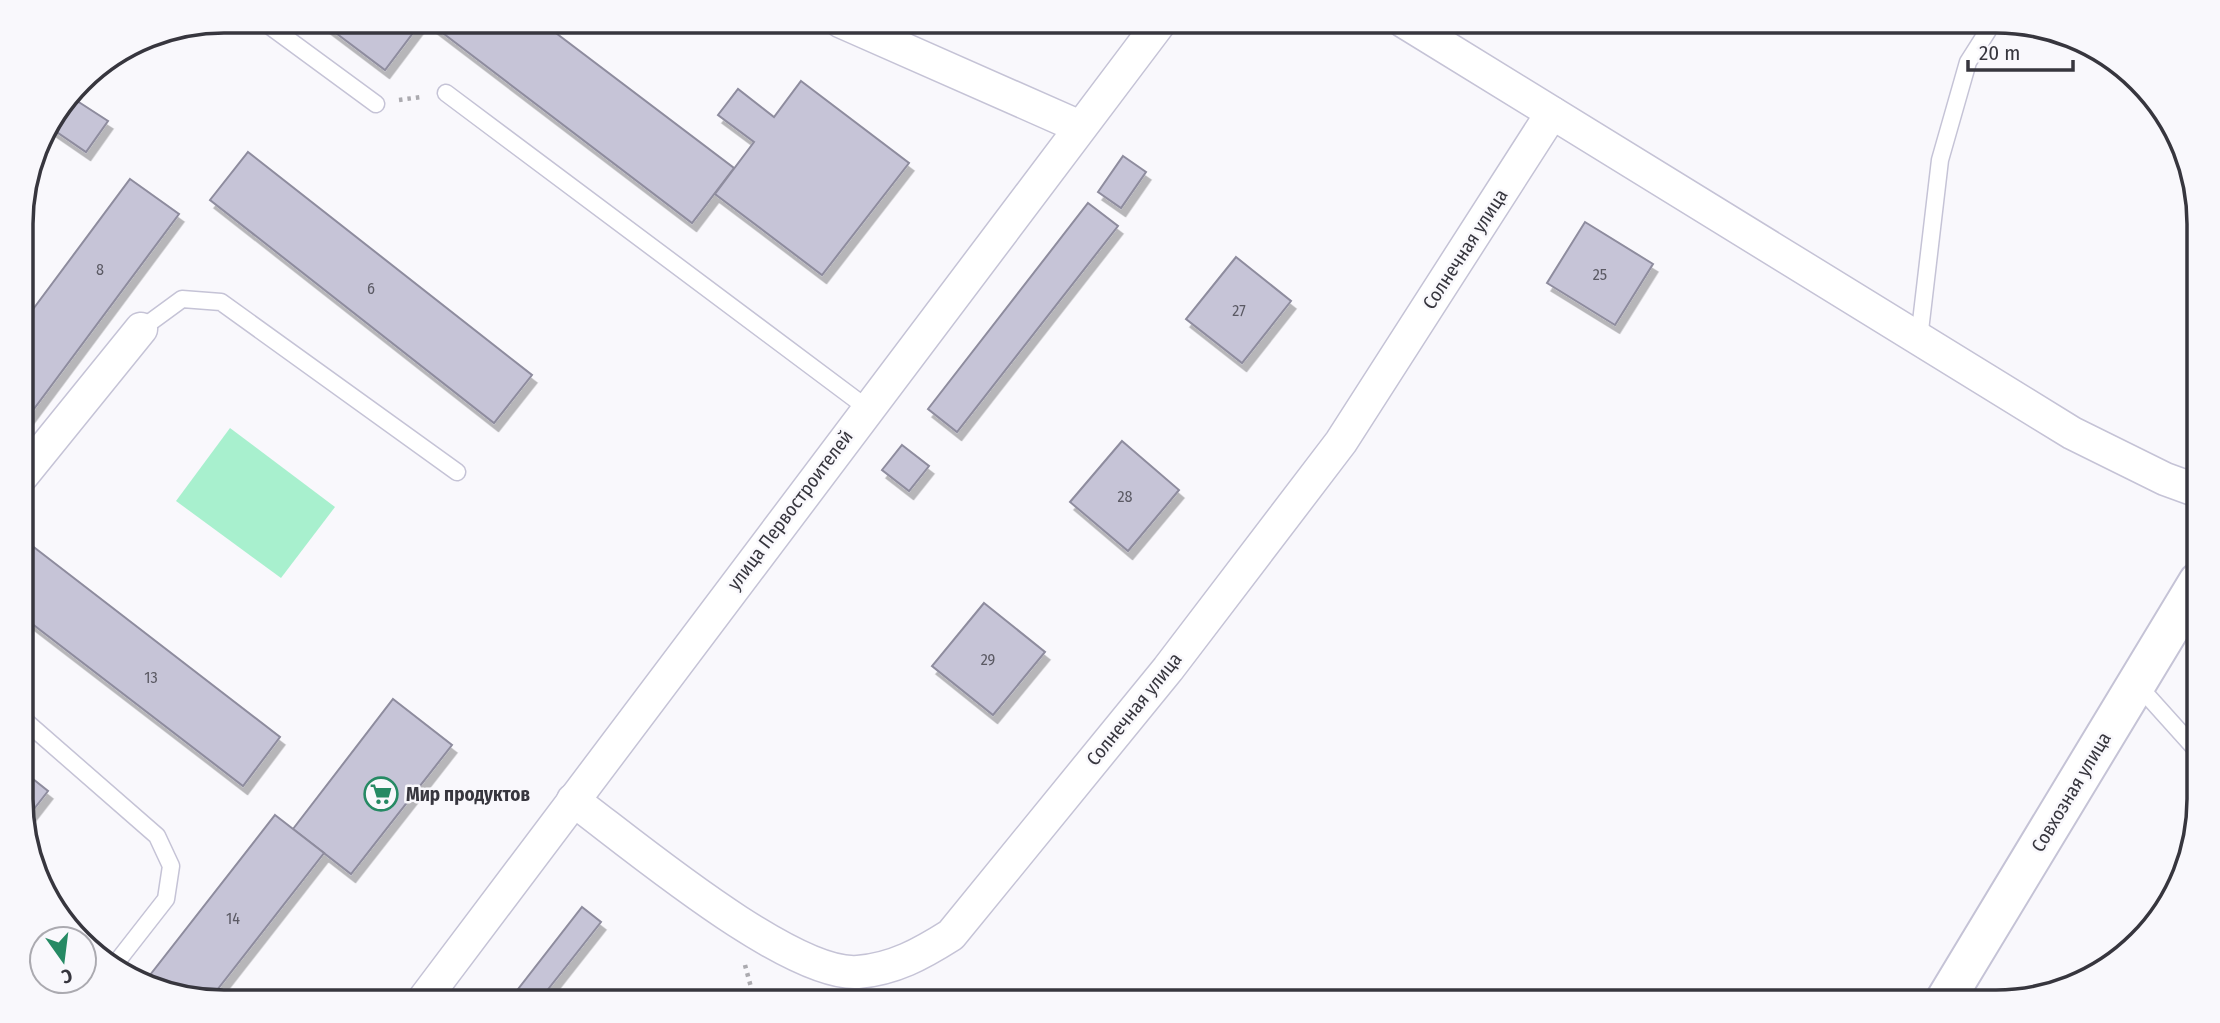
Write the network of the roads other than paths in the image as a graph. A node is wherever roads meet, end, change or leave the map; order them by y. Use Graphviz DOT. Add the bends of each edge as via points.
graph roads {
  1 [pos="1151,33"];
  2 [pos="1422,33"];
  3 [pos="1986,33"];
  4 [pos="281,34"];
  5 [pos="869,34"];
  6 [pos="446,93"];
  7 [pos="376,104"];
  8 [pos="1552,113"];
  9 [pos="1080,127"];
  10 [pos="141,329"];
  11 [pos="1919,339"];
  12 [pos="867,408"];
  13 [pos="34,462"];
  14 [pos="457,472"];
  15 [pos="2187,487"];
  16 [pos="2187,600"];
  17 [pos="2136,683"];
  18 [pos="33,728"];
  19 [pos="2187,740"];
  20 [pos="573,800"];
  21 [pos="120,958"];
  22 [pos="1952,989"];
  23 [pos="431,990"];
  1 -- 9 [label="street, улица Первостроителей"];
  2 -- 8 [label="street"];
  3 -- 11 [label="lane" via="1968,62 1940,160"];
  4 -- 7 [label="lane"];
  5 -- 9 [label="street"];
  6 -- 12 [label="lane"];
  8 -- 11 [label="street"];
  8 -- 20 [label="street, Солнечная улица" via="1341,442 1168,669 951,935 908,961 856,972 808,963 733,919"];
  9 -- 12 [label="street, улица Первостроителей"];
  10 -- 13 [label="street"];
  10 -- 14 [label="lane" via="182,299 221,302"];
  11 -- 15 [label="street" via="2072,433"];
  12 -- 20 [label="street, улица Первостроителей"];
  16 -- 17 [label="main road, Совхозная улица"];
  17 -- 19 [label="lane"];
  17 -- 22 [label="main road, Совхозная улица"];
  18 -- 21 [label="lane" via="157,836 171,866 166,900"];
  20 -- 23 [label="street, улица Первостроителей"];
}
